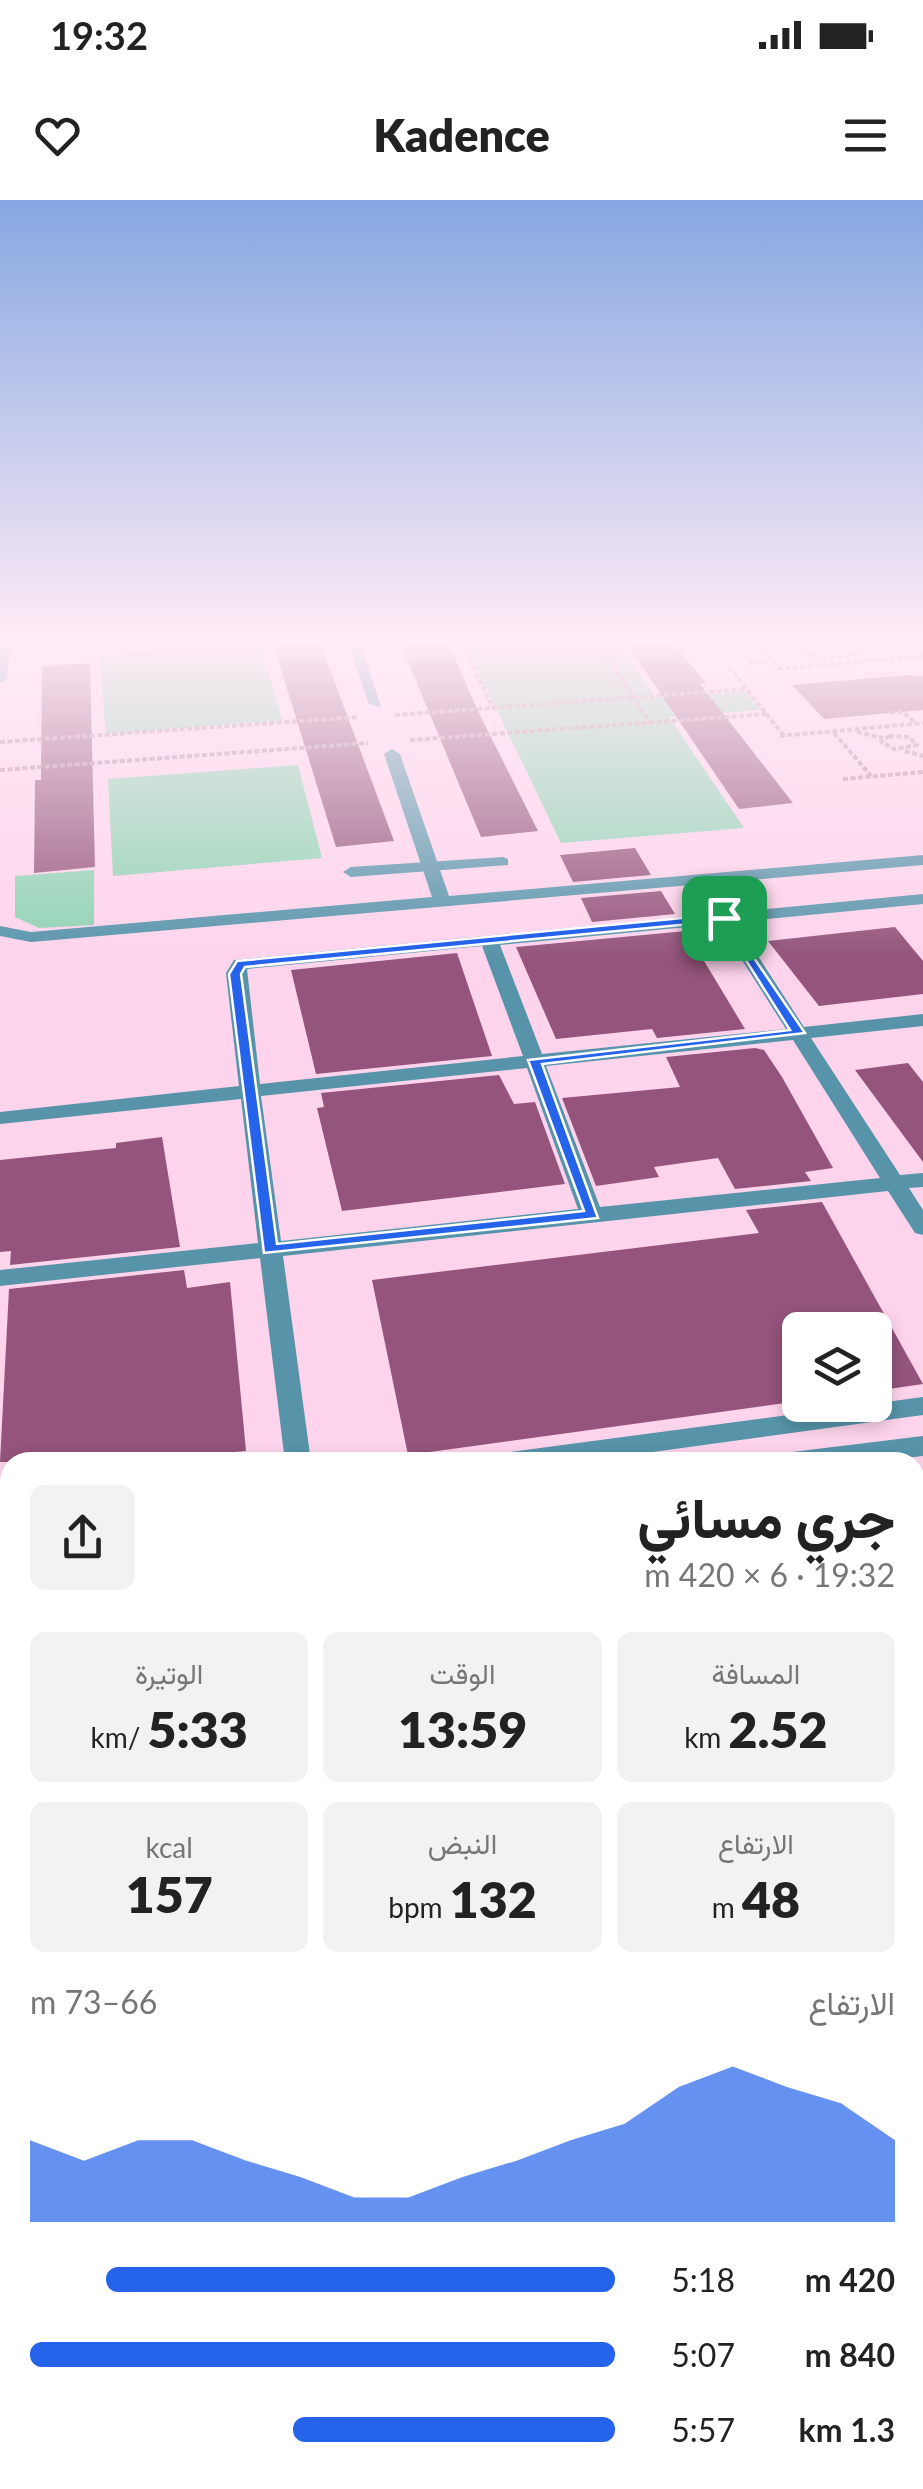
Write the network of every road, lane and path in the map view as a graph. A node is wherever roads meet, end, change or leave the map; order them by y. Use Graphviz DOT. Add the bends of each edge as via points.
graph roads {
  1 [pos="845,746"];
  2 [pos="884,746"];
  3 [pos="916,746"];
  4 [pos="899,750"];
  5 [pos="914,753"];
  6 [pos="392,754"];
  7 [pos="923,756"];
  8 [pos="908,759"];
  9 [pos="923,772"];
  10 [pos="872,776"];
  11 [pos="843,779"];
  12 [pos="923,860"];
  13 [pos="503,862"];
  14 [pos="430,867"];
  15 [pos="351,872"];
  16 [pos="923,900"];
  17 [pos="443,903"];
  18 [pos="724,918"];
  19 [pos="0,931"];
  20 [pos="489,940"];
  21 [pos="923,1020"];
  22 [pos="798,1033"];
  23 [pos="534,1060"];
  24 [pos="249,1090"];
  25 [pos="0,1118"];
  26 [pos="923,1180"];
  27 [pos="894,1183"];
  28 [pos="592,1215"];
  29 [pos="923,1228"];
  30 [pos="270,1249"];
  31 [pos="0,1278"];
  32 [pos="923,1406"];
  33 [pos="923,1446"];
  34 [pos="297,1452"];
  35 [pos="584,1452"];
  36 [pos="874,1452"];
  1 -- 10 [label="path"];
  2 -- 4 [label="path"];
  3 -- 4 [label="path"];
  4 -- 5 [label="path"];
  5 -- 7 [label="path"];
  5 -- 8 [label="path"];
  6 -- 14 [label="street"];
  9 -- 10 [label="path"];
  10 -- 11 [label="path"];
  12 -- 17 [label="street"];
  13 -- 14 [label="lane"];
  14 -- 15 [label="lane"];
  14 -- 17 [label="street"];
  16 -- 18 [label="street"];
  17 -- 19 [label="street" via="31,937"];
  18 -- 20 [label="street"];
  18 -- 22 [label="street"];
  20 -- 23 [label="street"];
  20 -- 24 [label="street" via="241,964 235,974"];
  21 -- 22 [label="street"];
  22 -- 23 [label="street"];
  22 -- 27 [label="street"];
  23 -- 24 [label="street"];
  23 -- 28 [label="street"];
  24 -- 25 [label="street"];
  24 -- 30 [label="street"];
  26 -- 27 [label="street"];
  27 -- 28 [label="street"];
  27 -- 29 [label="street"];
  28 -- 30 [label="street"];
  30 -- 31 [label="street"];
  30 -- 34 [label="street"];
  32 -- 35 [label="street"];
  33 -- 36 [label="street"];
}
